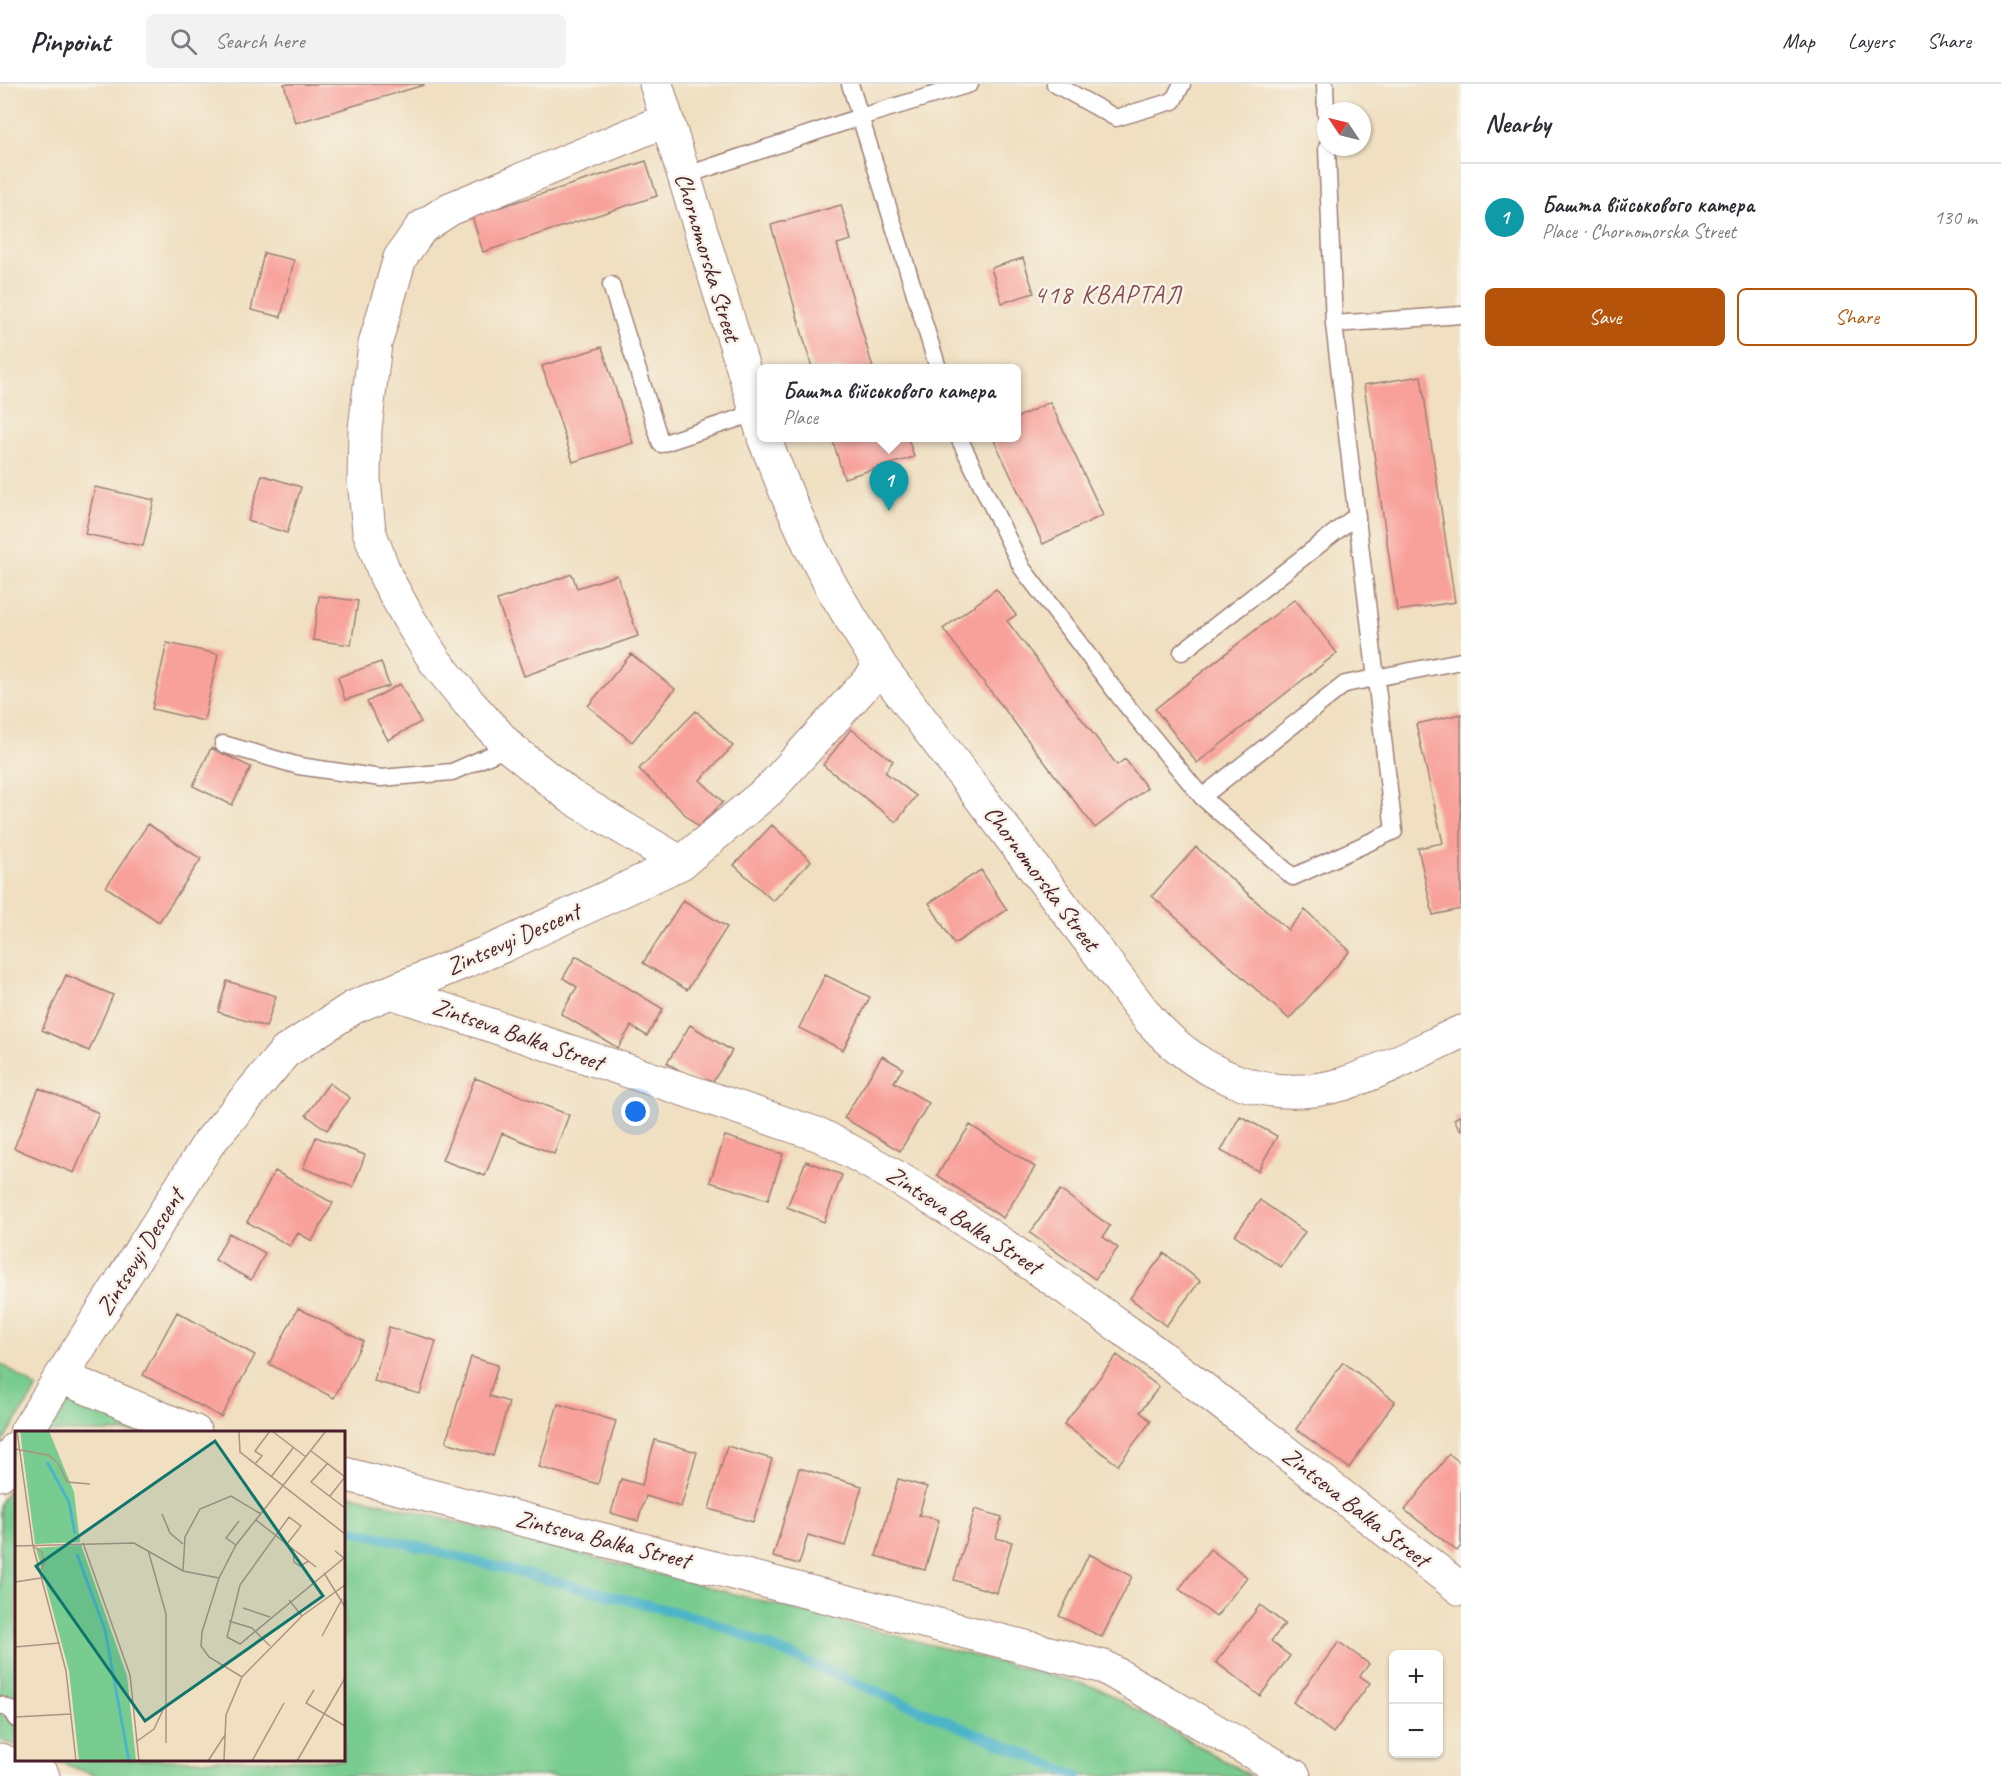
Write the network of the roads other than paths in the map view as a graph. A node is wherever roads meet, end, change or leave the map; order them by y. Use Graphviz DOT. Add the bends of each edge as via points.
graph roads {
  1 [pos="656,84"];
  2 [pos="850,84"];
  3 [pos="970,84"];
  4 [pos="1054,84"];
  5 [pos="1182,84"];
  6 [pos="1325,84"];
  7 [pos="1326,102"];
  8 [pos="860,117"];
  9 [pos="667,120"];
  10 [pos="1327,156"];
  11 [pos="684,176"];
  12 [pos="611,285"];
  13 [pos="1461,315"];
  14 [pos="1334,324"];
  15 [pos="936,364"];
  16 [pos="757,417"];
  17 [pos="757,428"];
  18 [pos="766,442"];
  19 [pos="961,442"];
  20 [pos="1357,515"];
  21 [pos="1182,652"];
  22 [pos="1461,662"];
  23 [pos="881,667"];
  24 [pos="1376,678"];
  25 [pos="223,744"];
  26 [pos="510,747"];
  27 [pos="1202,797"];
  28 [pos="681,863"];
  29 [pos="391,992"];
  30 [pos="1461,1032"];
  31 [pos="61,1377"];
  32 [pos="27,1431"];
  33 [pos="193,1431"];
  34 [pos="15,1450"];
  35 [pos="0,1474"];
  36 [pos="345,1474"];
  37 [pos="1458,1589"];
  38 [pos="0,1705"];
  39 [pos="15,1717"];
  40 [pos="0,1760"];
  41 [pos="41,1761"];
  42 [pos="43,1776"];
  43 [pos="50,1776"];
  44 [pos="1294,1776"];
  1 -- 9 [label="street, Chornomorska Street"];
  2 -- 8 [label="lane"];
  3 -- 8 [label="lane"];
  4 -- 5 [label="lane" via="1116,118 1173,100"];
  6 -- 7 [label="lane"];
  8 -- 11 [label="lane"];
  8 -- 15 [label="lane"];
  9 -- 11 [label="street, Chornomorska Street"];
  9 -- 26 [label="street" via="450,209 421,228 400,258 375,344 363,480 369,531 386,577 435,661"];
  10 -- 14 [label="lane"];
  11 -- 16 [label="street, Chornomorska Street"];
  12 -- 17 [label="lane" via="661,444"];
  13 -- 14 [label="lane"];
  14 -- 20 [label="lane"];
  18 -- 23 [label="street, Chornomorska Street" via="811,548"];
  19 -- 27 [label="lane" via="1022,568"];
  20 -- 21 [label="lane"];
  20 -- 24 [label="lane"];
  22 -- 24 [label="lane"];
  23 -- 28 [label="street, Zintsevyi Descent" via="769,790"];
  23 -- 30 [label="street, Chornomorska Street" via="1149,1019 1167,1039 1211,1071 1262,1088 1316,1089 1367,1075"];
  24 -- 27 [label="lane" via="1345,684"];
  24 -- 27 [label="lane" via="1394,831 1293,877"];
  25 -- 26 [label="lane" via="299,766 381,778 452,772"];
  26 -- 28 [label="street" via="570,796"];
  28 -- 29 [label="street, Zintsevyi Descent" via="505,945"];
  29 -- 31 [label="street, Zintsevyi Descent" via="354,1007 285,1052 208,1144"];
  29 -- 37 [label="street, Zintseva Balka Street" via="820,1135 880,1167 1052,1277 1212,1395"];
  31 -- 32 [label="street, Zintsevyi Descent"];
  31 -- 33 [label="street"];
  34 -- 35 [label="street"];
  36 -- 44 [label="street, Zintseva Balka Street" via="1104,1666"];
  38 -- 39 [label="lane" via="10,1709"];
  40 -- 42 [label="street"];
  41 -- 43 [label="lane"];
}
